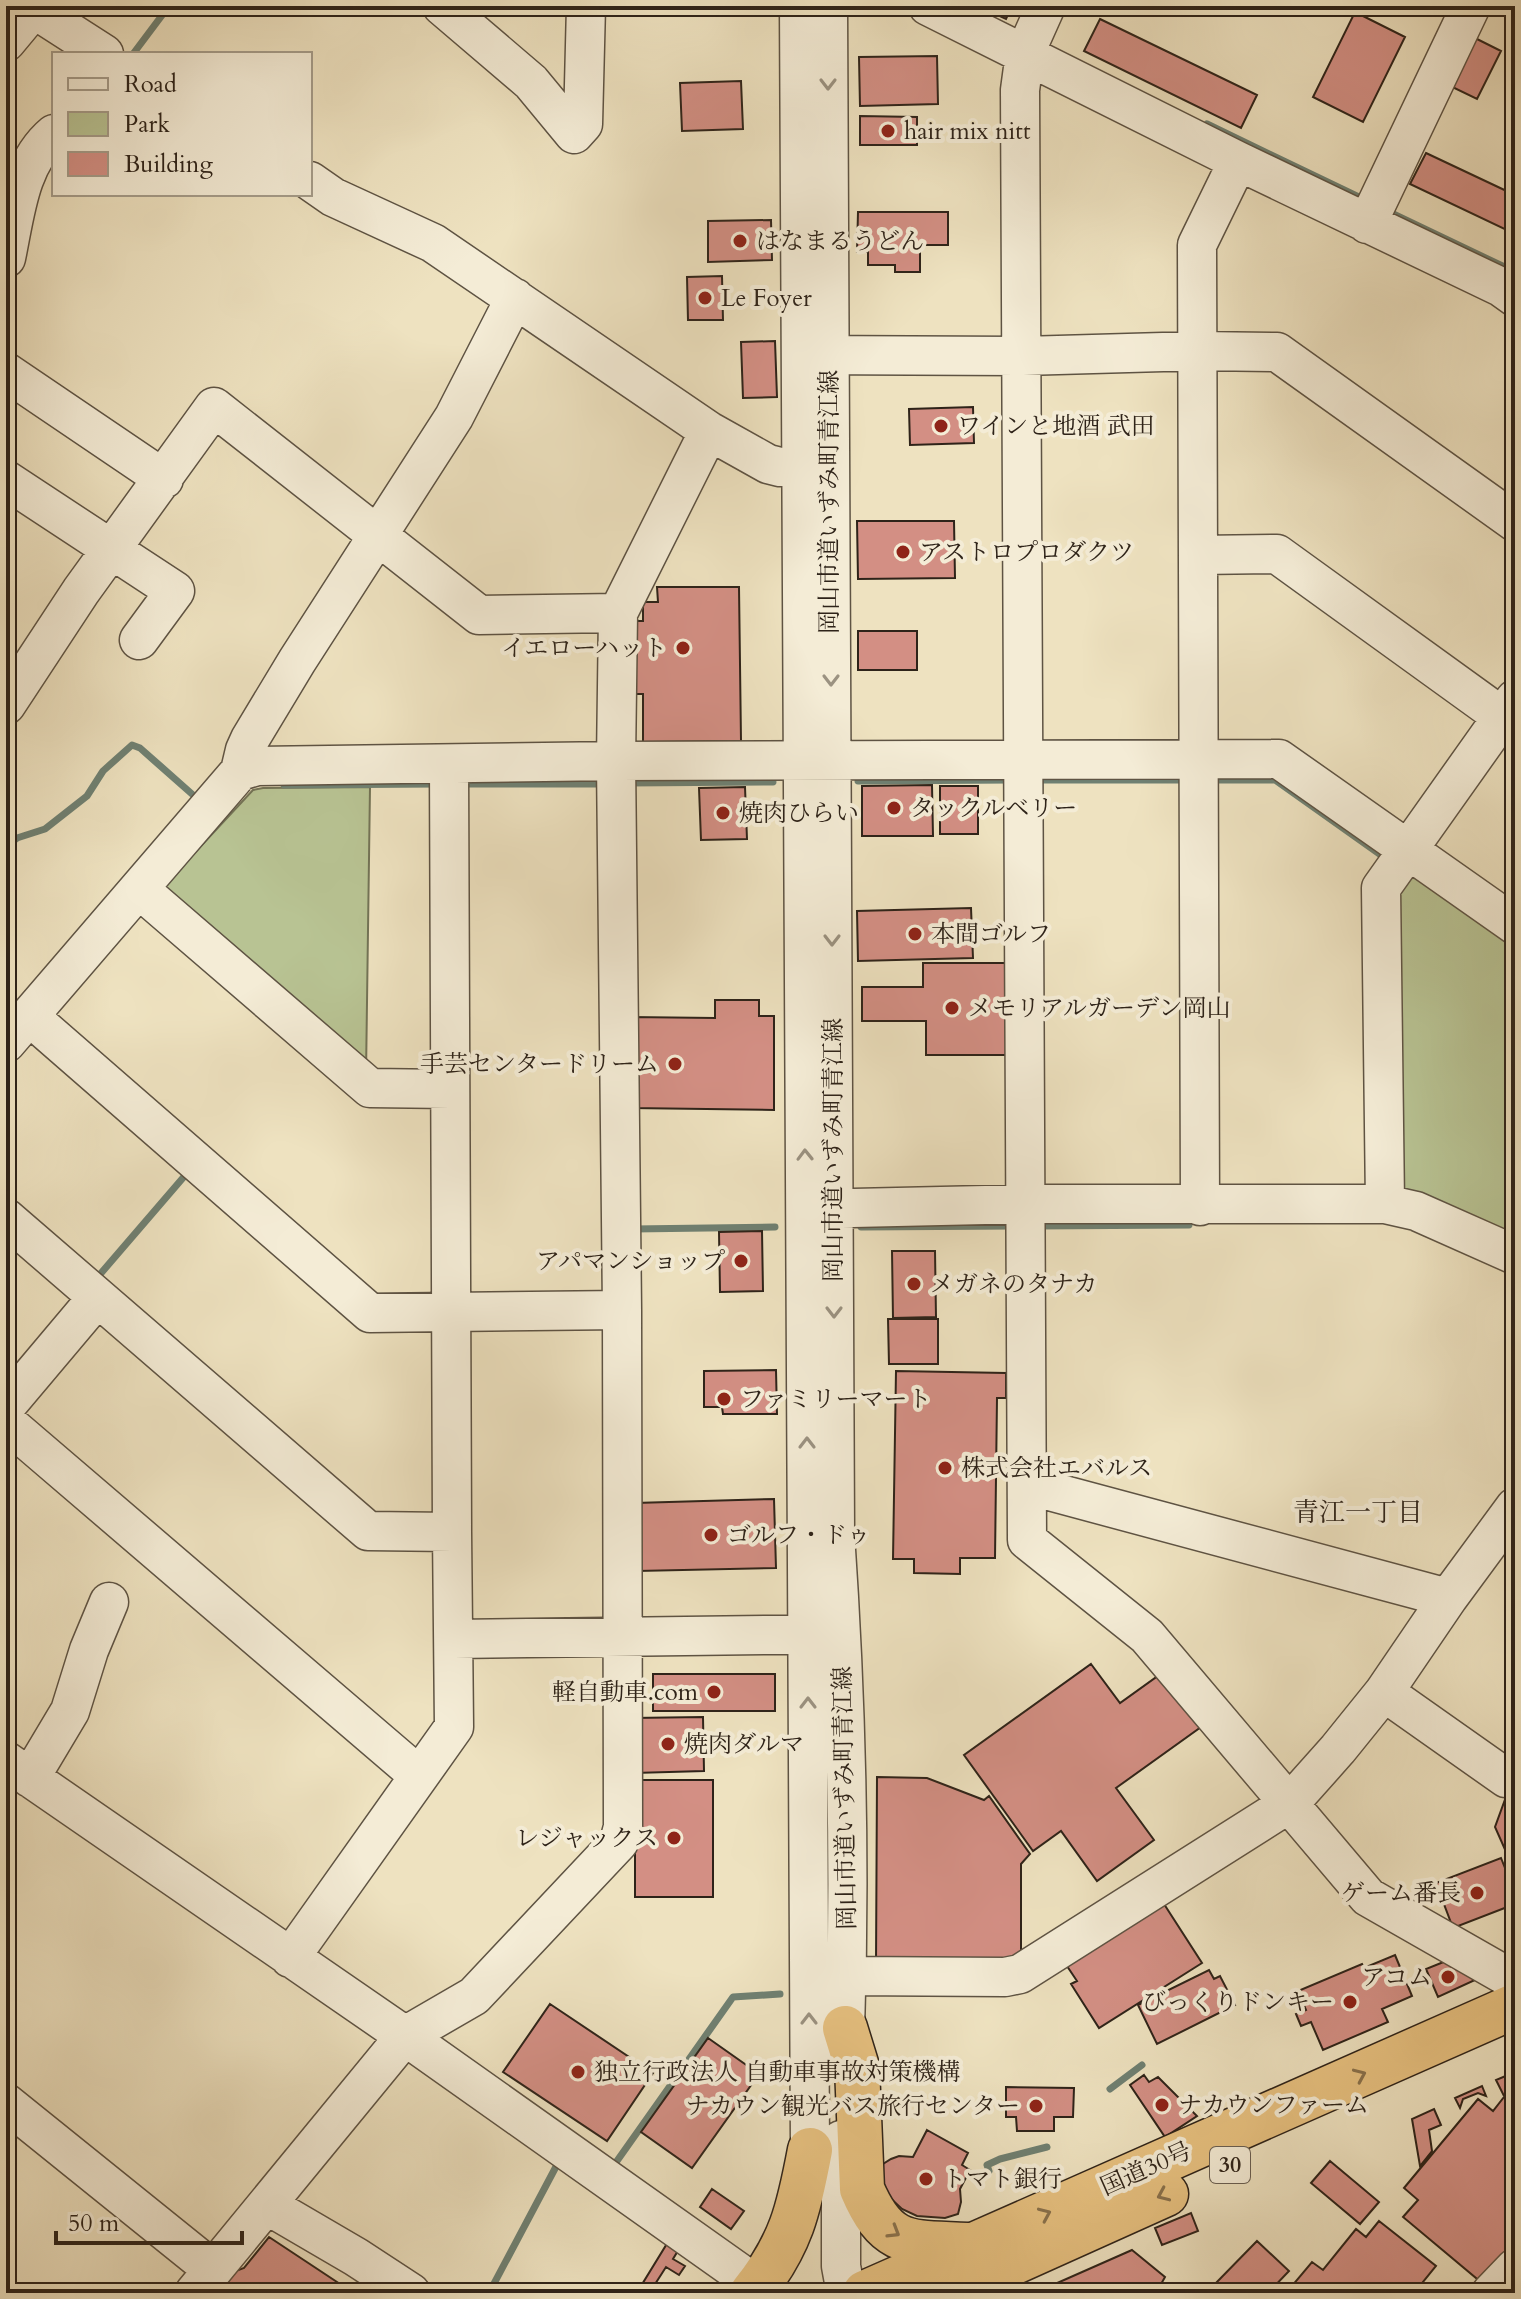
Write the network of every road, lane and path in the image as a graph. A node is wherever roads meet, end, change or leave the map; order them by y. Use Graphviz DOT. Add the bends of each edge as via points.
graph roads {
  1 [pos="442,6"];
  2 [pos="586,6"];
  3 [pos="799,6"];
  4 [pos="828,6"];
  5 [pos="928,6"];
  6 [pos="1471,6"];
  7 [pos="21,18"];
  8 [pos="1033,33"];
  9 [pos="99,52"];
  10 [pos="52,136"];
  11 [pos="1238,161"];
  12 [pos="312,182"];
  13 [pos="1373,211"];
  14 [pos="6,258"];
  15 [pos="1515,297"];
  16 [pos="515,298"];
  17 [pos="1198,351"];
  18 [pos="814,354"];
  19 [pos="1023,356"];
  20 [pos="6,372"];
  21 [pos="709,431"];
  22 [pos="799,465"];
  23 [pos="164,479"];
  24 [pos="6,480"];
  25 [pos="1515,522"];
  26 [pos="377,535"];
  27 [pos="111,550"];
  28 [pos="1198,555"];
  29 [pos="618,613"];
  30 [pos="139,640"];
  31 [pos="6,705"];
  32 [pos="1511,716"];
  33 [pos="816,760"];
  34 [pos="240,771"];
  35 [pos="1024,773"];
  36 [pos="1198,774"];
  37 [pos="616,776"];
  38 [pos="449,777"];
  39 [pos="1409,849"];
  40 [pos="139,889"];
  41 [pos="1515,925"];
  42 [pos="18,1030"];
  43 [pos="450,1089"];
  44 [pos="1385,1204"];
  45 [pos="1193,1206"];
  46 [pos="820,1209"];
  47 [pos="6,1218"];
  48 [pos="1027,1218"];
  49 [pos="1515,1255"];
  50 [pos="90,1293"];
  51 [pos="622,1310"];
  52 [pos="451,1320"];
  53 [pos="6,1406"];
  54 [pos="6,1422"];
  55 [pos="1027,1485"];
  56 [pos="1515,1507"];
  57 [pos="452,1532"];
  58 [pos="1448,1598"];
  59 [pos="109,1602"];
  60 [pos="825,1634"];
  61 [pos="623,1637"];
  62 [pos="454,1639"];
  63 [pos="1384,1692"];
  64 [pos="18,1769"];
  65 [pos="418,1775"];
  66 [pos="1515,1775"];
  67 [pos="1290,1803"];
  68 [pos="290,1958"];
  69 [pos="847,1976"];
  70 [pos="1515,1981"];
  71 [pos="1515,2006"];
  72 [pos="845,2028"];
  73 [pos="405,2036"];
  74 [pos="1515,2037"];
  75 [pos="6,2103"];
  76 [pos="810,2150"];
  77 [pos="267,2205"];
  78 [pos="974,2246"];
  79 [pos="1515,2268"];
  80 [pos="202,2271"];
  81 [pos="755,2289"];
  82 [pos="411,2293"];
  83 [pos="821,2293"];
  84 [pos="846,2293"];
  85 [pos="865,2293"];
  86 [pos="946,2293"];
  87 [pos="1491,2293"];
  1 -- 2 [label="street" via="531,82 574,134 583,124"];
  3 -- 18 [label="street, 岡山市道いずみ町青江線"];
  4 -- 18 [label="street, 岡山市道いずみ町青江線, one-way"];
  5 -- 8 [label="street"];
  6 -- 13 [label="street"];
  7 -- 9 [label="street"];
  8 -- 11 [label="street"];
  8 -- 19 [label="street" via="1020,90"];
  10 -- 14 [label="street" via="29,168"];
  11 -- 13 [label="street"];
  11 -- 17 [label="street" via="1197,245"];
  12 -- 16 [label="street" via="433,243"];
  13 -- 15 [label="street"];
  16 -- 21 [label="street"];
  16 -- 26 [label="street" via="454,417"];
  17 -- 19 [label="street"];
  17 -- 25 [label="street" via="1277,352"];
  17 -- 28 [label="street"];
  18 -- 19 [label="street"];
  18 -- 22 [label="street, 岡山市道いずみ町青江線"];
  18 -- 33 [label="street, 岡山市道いずみ町青江線, one-way"];
  19 -- 35 [label="street"];
  20 -- 23 [label="street"];
  21 -- 22 [label="street" via="768,464"];
  21 -- 29 [label="street"];
  22 -- 33 [label="street, 岡山市道いずみ町青江線"];
  23 -- 26 [label="street" via="214,407"];
  23 -- 27 [label="street"];
  24 -- 27 [label="street"];
  26 -- 29 [label="street" via="479,615"];
  26 -- 34 [label="street" via="248,744"];
  27 -- 30 [label="street" via="175,591"];
  27 -- 31 [label="street"];
  28 -- 32 [label="street" via="1277,554"];
  28 -- 36 [label="street"];
  29 -- 37 [label="street"];
  32 -- 39 [label="street"];
  33 -- 35 [label="street"];
  33 -- 37 [label="street"];
  33 -- 46 [label="street, 岡山市道いずみ町青江線"];
  34 -- 38 [label="street" via="257,766"];
  34 -- 40 [label="street"];
  35 -- 36 [label="street"];
  35 -- 48 [label="street"];
  36 -- 39 [label="street" via="1279,759"];
  36 -- 45 [label="street"];
  37 -- 38 [label="street"];
  37 -- 51 [label="street"];
  38 -- 43 [label="street"];
  39 -- 41 [label="street"];
  39 -- 44 [label="street" via="1381,888"];
  40 -- 42 [label="street"];
  40 -- 43 [label="street" via="370,1088"];
  42 -- 52 [label="street" via="370,1313"];
  43 -- 52 [label="street"];
  44 -- 45 [label="street"];
  44 -- 49 [label="street" via="1416,1211"];
  45 -- 48 [label="street"];
  46 -- 48 [label="street"];
  46 -- 60 [label="street, 岡山市道いずみ町青江線"];
  47 -- 50 [label="street"];
  48 -- 55 [label="street"];
  50 -- 53 [label="street"];
  50 -- 57 [label="street" via="368,1531"];
  51 -- 52 [label="street"];
  51 -- 61 [label="street"];
  52 -- 57 [label="street"];
  54 -- 65 [label="street"];
  55 -- 58 [label="street"];
  55 -- 67 [label="street" via="1027,1540 1147,1636"];
  56 -- 58 [label="street"];
  57 -- 62 [label="street"];
  58 -- 63 [label="street"];
  59 -- 64 [label="street" via="70,1711"];
  60 -- 61 [label="street"];
  60 -- 69 [label="street, 岡山市道いずみ町青江線" via="844,1667"];
  76 -- 60 [label="street, 岡山市道いずみ町青江線, one-way"];
  61 -- 62 [label="street"];
  61 -- 73 [label="street" via="619,1842 474,1996"];
  62 -- 65 [label="street" via="454,1727"];
  63 -- 66 [label="street" via="1506,1778"];
  63 -- 67 [label="street"];
  64 -- 68 [label="street"];
  65 -- 68 [label="street"];
  67 -- 69 [label="street" via="1020,1974"];
  67 -- 70 [label="street" via="1368,1897"];
  68 -- 73 [label="street"];
  69 -- 72 [label="street, 岡山市道いずみ町青江線"];
  78 -- 71 [label="highway, 国道30号 / 30, one-way"];
  72 -- 78 [label="highway, one-way" via="857,2067 862,2189 870,2207 895,2236"];
  72 -- 84 [label="street, 岡山市道いずみ町青江線" via="841,2266"];
  73 -- 77 [label="street"];
  73 -- 81 [label="street"];
  74 -- 86 [label="highway, 国道30号 / 30, one-way"];
  75 -- 80 [label="street"];
  76 -- 81 [label="highway" via="792,2230"];
  76 -- 83 [label="street, 岡山市道いずみ町青江線"];
  77 -- 80 [label="street"];
  77 -- 82 [label="street"];
  78 -- 85 [label="highway, 国道30号 / 30"];
  79 -- 87 [label="street"];
}
